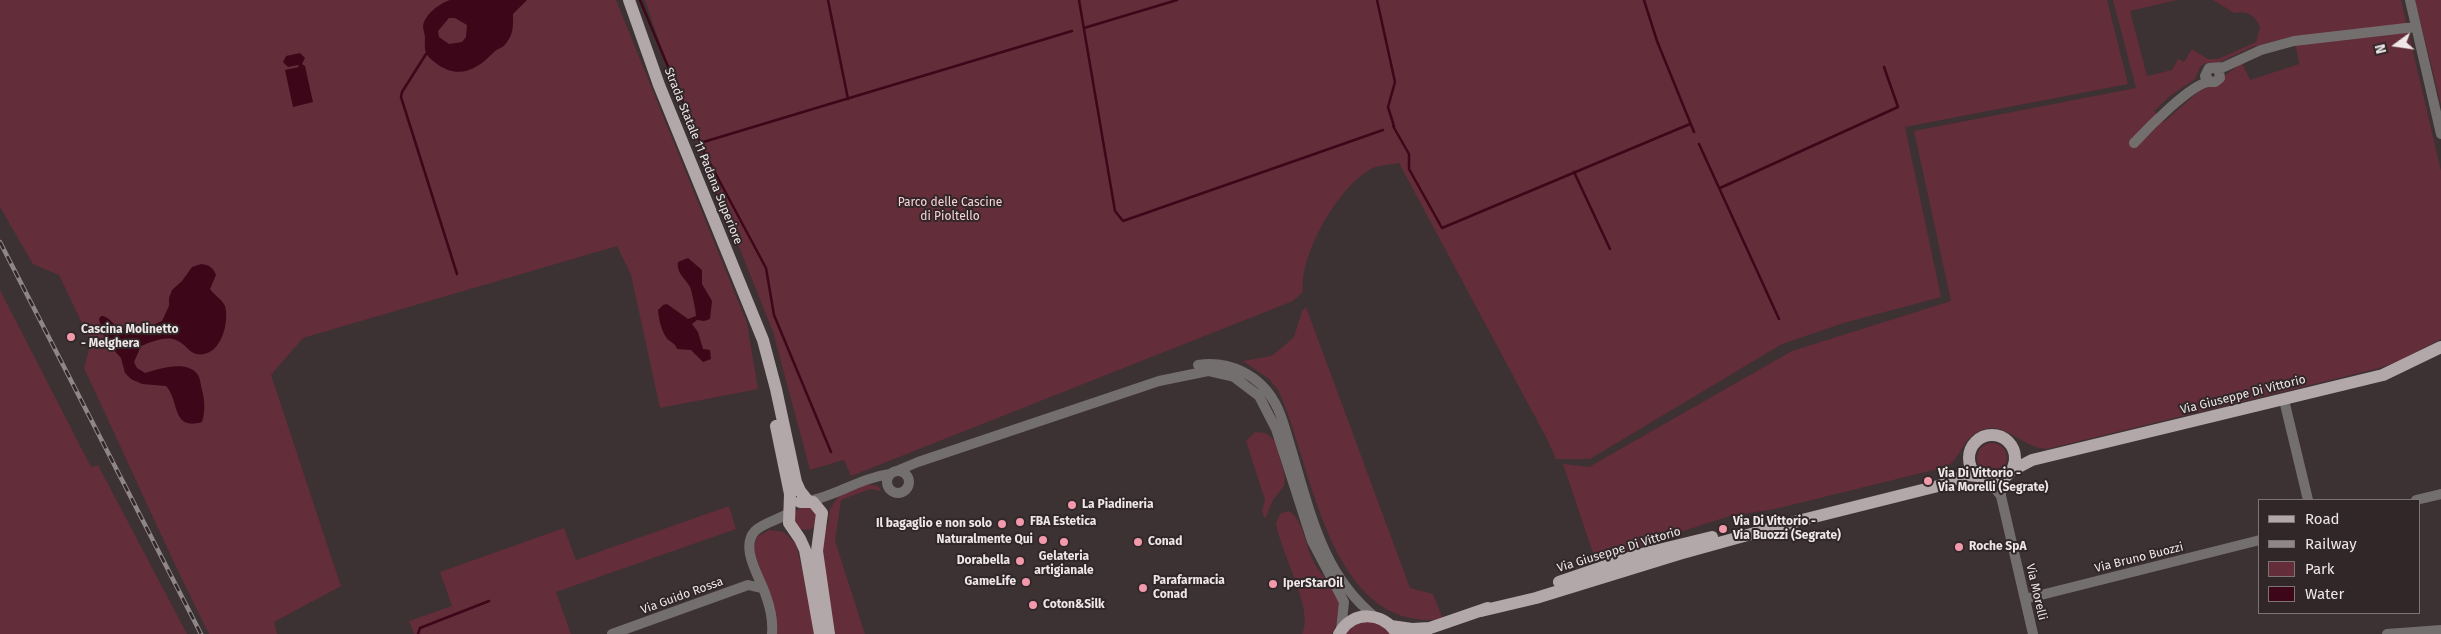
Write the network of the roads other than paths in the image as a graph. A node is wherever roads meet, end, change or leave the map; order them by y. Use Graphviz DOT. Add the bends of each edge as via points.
graph roads {
  1 [pos="629,0"];
  2 [pos="2410,0"];
  3 [pos="2416,27"];
  4 [pos="2441,134"];
  5 [pos="2134,143"];
  6 [pos="755,320"];
  7 [pos="2441,347"];
  8 [pos="1158,381"];
  9 [pos="2284,400"];
  10 [pos="2011,445"];
  11 [pos="1970,456"];
  12 [pos="929,458"];
  13 [pos="2046,458"];
  14 [pos="894,472"];
  15 [pos="2008,474"];
  16 [pos="1984,478"];
  17 [pos="862,480"];
  18 [pos="910,482"];
  19 [pos="1942,485"];
  20 [pos="888,487"];
  21 [pos="839,491"];
  22 [pos="2441,494"];
  23 [pos="2001,496"];
  24 [pos="2308,499"];
  25 [pos="2420,499"];
  26 [pos="808,501"];
  27 [pos="789,512"];
  28 [pos="822,522"];
  29 [pos="769,524"];
  30 [pos="794,531"];
  31 [pos="2258,541"];
  32 [pos="761,588"];
  33 [pos="2025,599"];
  34 [pos="1375,617"];
  35 [pos="1394,630"];
  36 [pos="2441,630"];
  37 [pos="1425,631"];
  38 [pos="1340,632"];
  39 [pos="612,634"];
  40 [pos="772,634"];
  41 [pos="820,634"];
  42 [pos="829,634"];
  43 [pos="2033,634"];
  44 [pos="2387,634"];
  1 -- 6 [label="main road, Strada Statale 11 Padana Superiore" via="659,85"];
  2 -- 3 [label="street"];
  3 -- 4 [label="street"];
  3 -- 5 [label="street" via="2289,42 2262,50 2218,72 2209,68 2207,78"];
  6 -- 26 [label="main road, Strada Statale 11 Padana Superiore" via="773,374 796,482"];
  6 -- 27 [label="main road, Strada Statale 11 Padana Superiore" via="790,494"];
  7 -- 9 [label="main road, Via Giuseppe Di Vittorio" via="2392,372"];
  8 -- 12 [label="street"];
  8 -- 34 [label="street" via="1190,368 1212,364 1247,374 1267,390 1280,414 1325,552 1347,590"];
  8 -- 38 [label="street" via="1200,371 1216,371 1244,382 1266,406 1318,554 1341,593 1344,611"];
  9 -- 13 [label="main road, Via Giuseppe Di Vittorio"];
  9 -- 24 [label="street"];
  10 -- 11 [label="main road" via="2002,437 1987,435 1976,442"];
  10 -- 13 [label="main road, Via Giuseppe Di Vittorio" via="2023,454"];
  10 -- 15 [label="main road" via="2015,459"];
  11 -- 16 [label="main road" via="1972,469"];
  11 -- 19 [label="main road, Via Giuseppe Di Vittorio" via="1956,475"];
  12 -- 14 [label="street"];
  12 -- 18 [label="street" via="916,467"];
  13 -- 15 [label="main road, Via Giuseppe Di Vittorio" via="2024,463"];
  14 -- 17 [label="street"];
  14 -- 18 [label="street" via="905,473"];
  14 -- 20 [label="street" via="887,480"];
  15 -- 16 [label="main road"];
  15 -- 23 [label="street, Via Morelli" via="2001,485"];
  16 -- 19 [label="main road, Via Giuseppe Di Vittorio" via="1966,475"];
  16 -- 23 [label="street, Via Morelli"];
  17 -- 20 [label="street" via="876,480"];
  17 -- 21 [label="street"];
  18 -- 20 [label="street" via="908,489 901,493 894,493"];
  19 -- 37 [label="main road, Via Giuseppe Di Vittorio" via="1672,556"];
  21 -- 26 [label="street"];
  21 -- 28 [label="street" via="829,501"];
  22 -- 25 [label="street"];
  23 -- 33 [label="street, Via Morelli"];
  26 -- 27 [label="main road" via="797,503"];
  26 -- 28 [label="main road, Strada Statale 11 Padana Superiore" via="818,506"];
  27 -- 29 [label="street"];
  27 -- 30 [label="main road, Strada Statale 11 Padana Superiore" via="789,523"];
  28 -- 30 [label="main road" via="809,536"];
  28 -- 42 [label="main road" via="817,553"];
  29 -- 30 [label="street"];
  29 -- 32 [label="street" via="755,531 749,547"];
  30 -- 41 [label="main road, Strada Statale 11 Padana Superiore" via="806,553"];
  31 -- 33 [label="street, Via Bruno Buozzi"];
  32 -- 39 [label="street, Via Guido Rossa" via="746,586"];
  32 -- 40 [label="street" via="772,621"];
  33 -- 43 [label="street, Via Morelli"];
  34 -- 35 [label="main road"];
  34 -- 38 [label="main road" via="1357,618"];
  35 -- 37 [label="main road, Via Giuseppe Di Vittorio"];
  36 -- 44 [label="street"];
}
